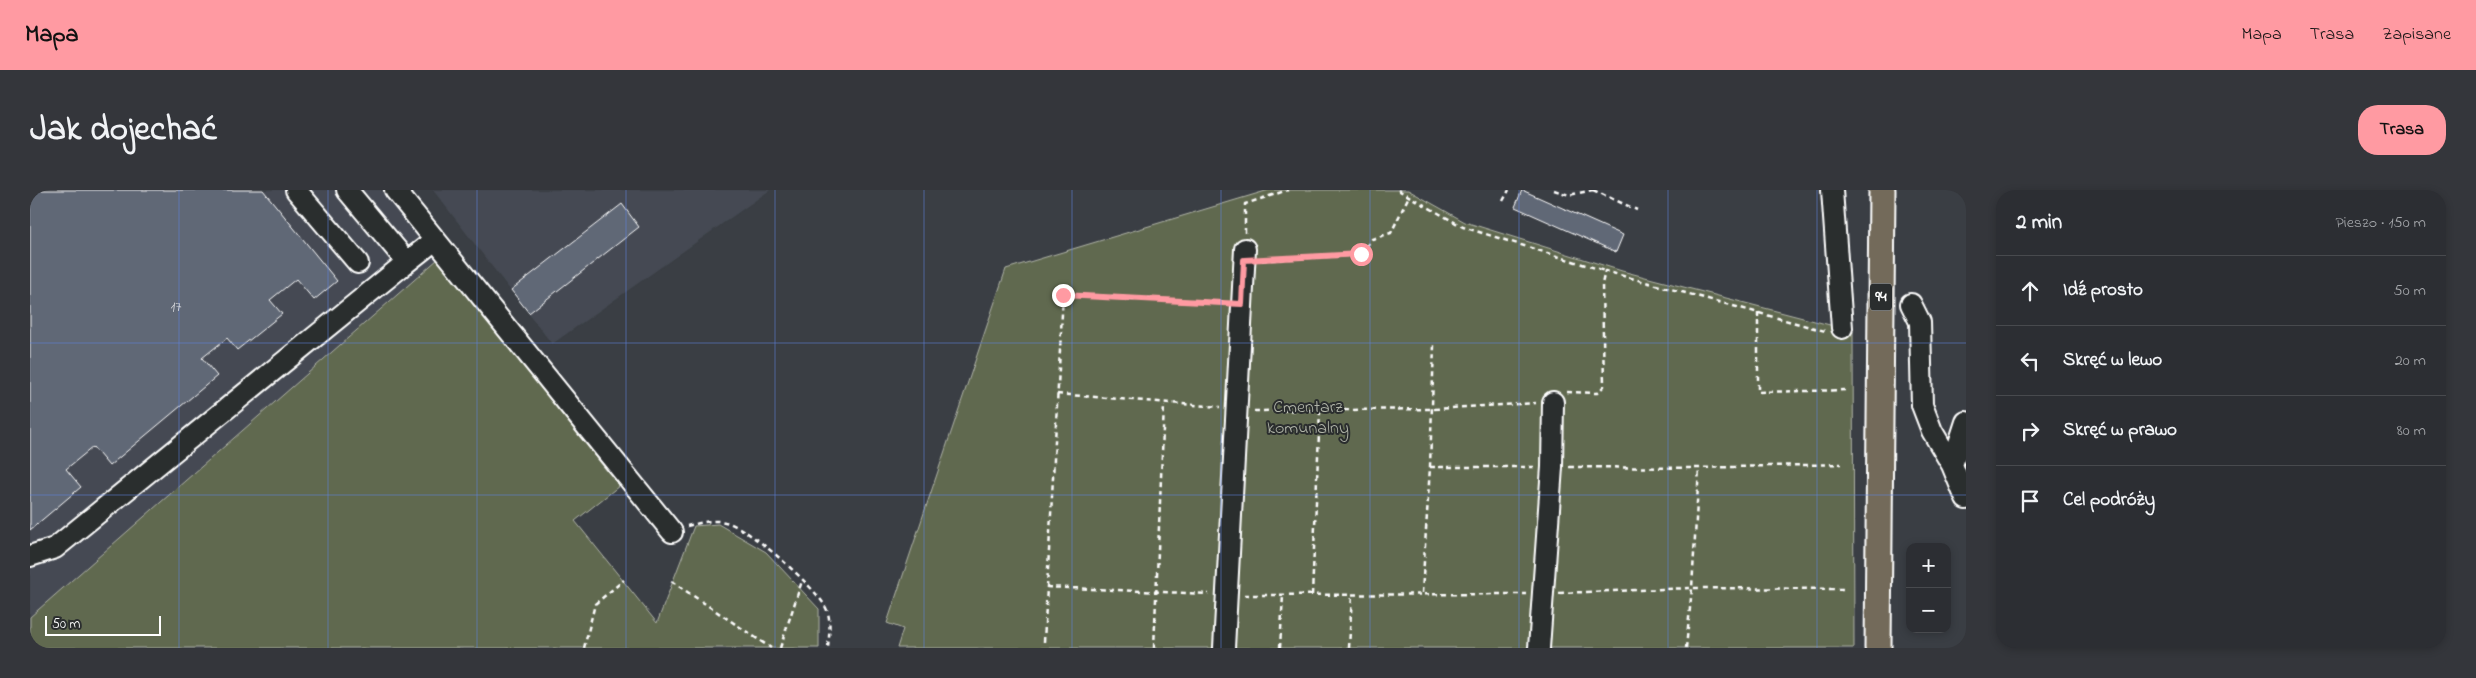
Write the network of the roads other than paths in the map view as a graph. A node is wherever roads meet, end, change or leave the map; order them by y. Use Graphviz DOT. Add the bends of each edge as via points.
graph roads {
  1 [pos="296,190"];
  2 [pos="347,190"];
  3 [pos="395,190"];
  4 [pos="1832,190"];
  5 [pos="1882,190"];
  6 [pos="435,240"];
  7 [pos="1244,255"];
  8 [pos="407,262"];
  9 [pos="358,263"];
  10 [pos="1911,304"];
  11 [pos="1842,328"];
  12 [pos="1553,402"];
  13 [pos="1966,422"];
  14 [pos="1952,465"];
  15 [pos="1966,498"];
  16 [pos="672,532"];
  17 [pos="30,556"];
  18 [pos="1224,648"];
  19 [pos="1538,648"];
  20 [pos="1878,648"];
  1 -- 9 [label="street"];
  2 -- 8 [label="street"];
  3 -- 6 [label="street"];
  4 -- 11 [label="street"];
  5 -- 20 [label="main road, 94"];
  6 -- 8 [label="street"];
  6 -- 16 [label="street"];
  7 -- 18 [label="street"];
  8 -- 17 [label="street" via="55,548"];
  10 -- 14 [label="street" via="1920,322 1922,405 1932,431"];
  12 -- 19 [label="street" via="1552,467"];
  13 -- 14 [label="street"];
  14 -- 15 [label="street"];
}
